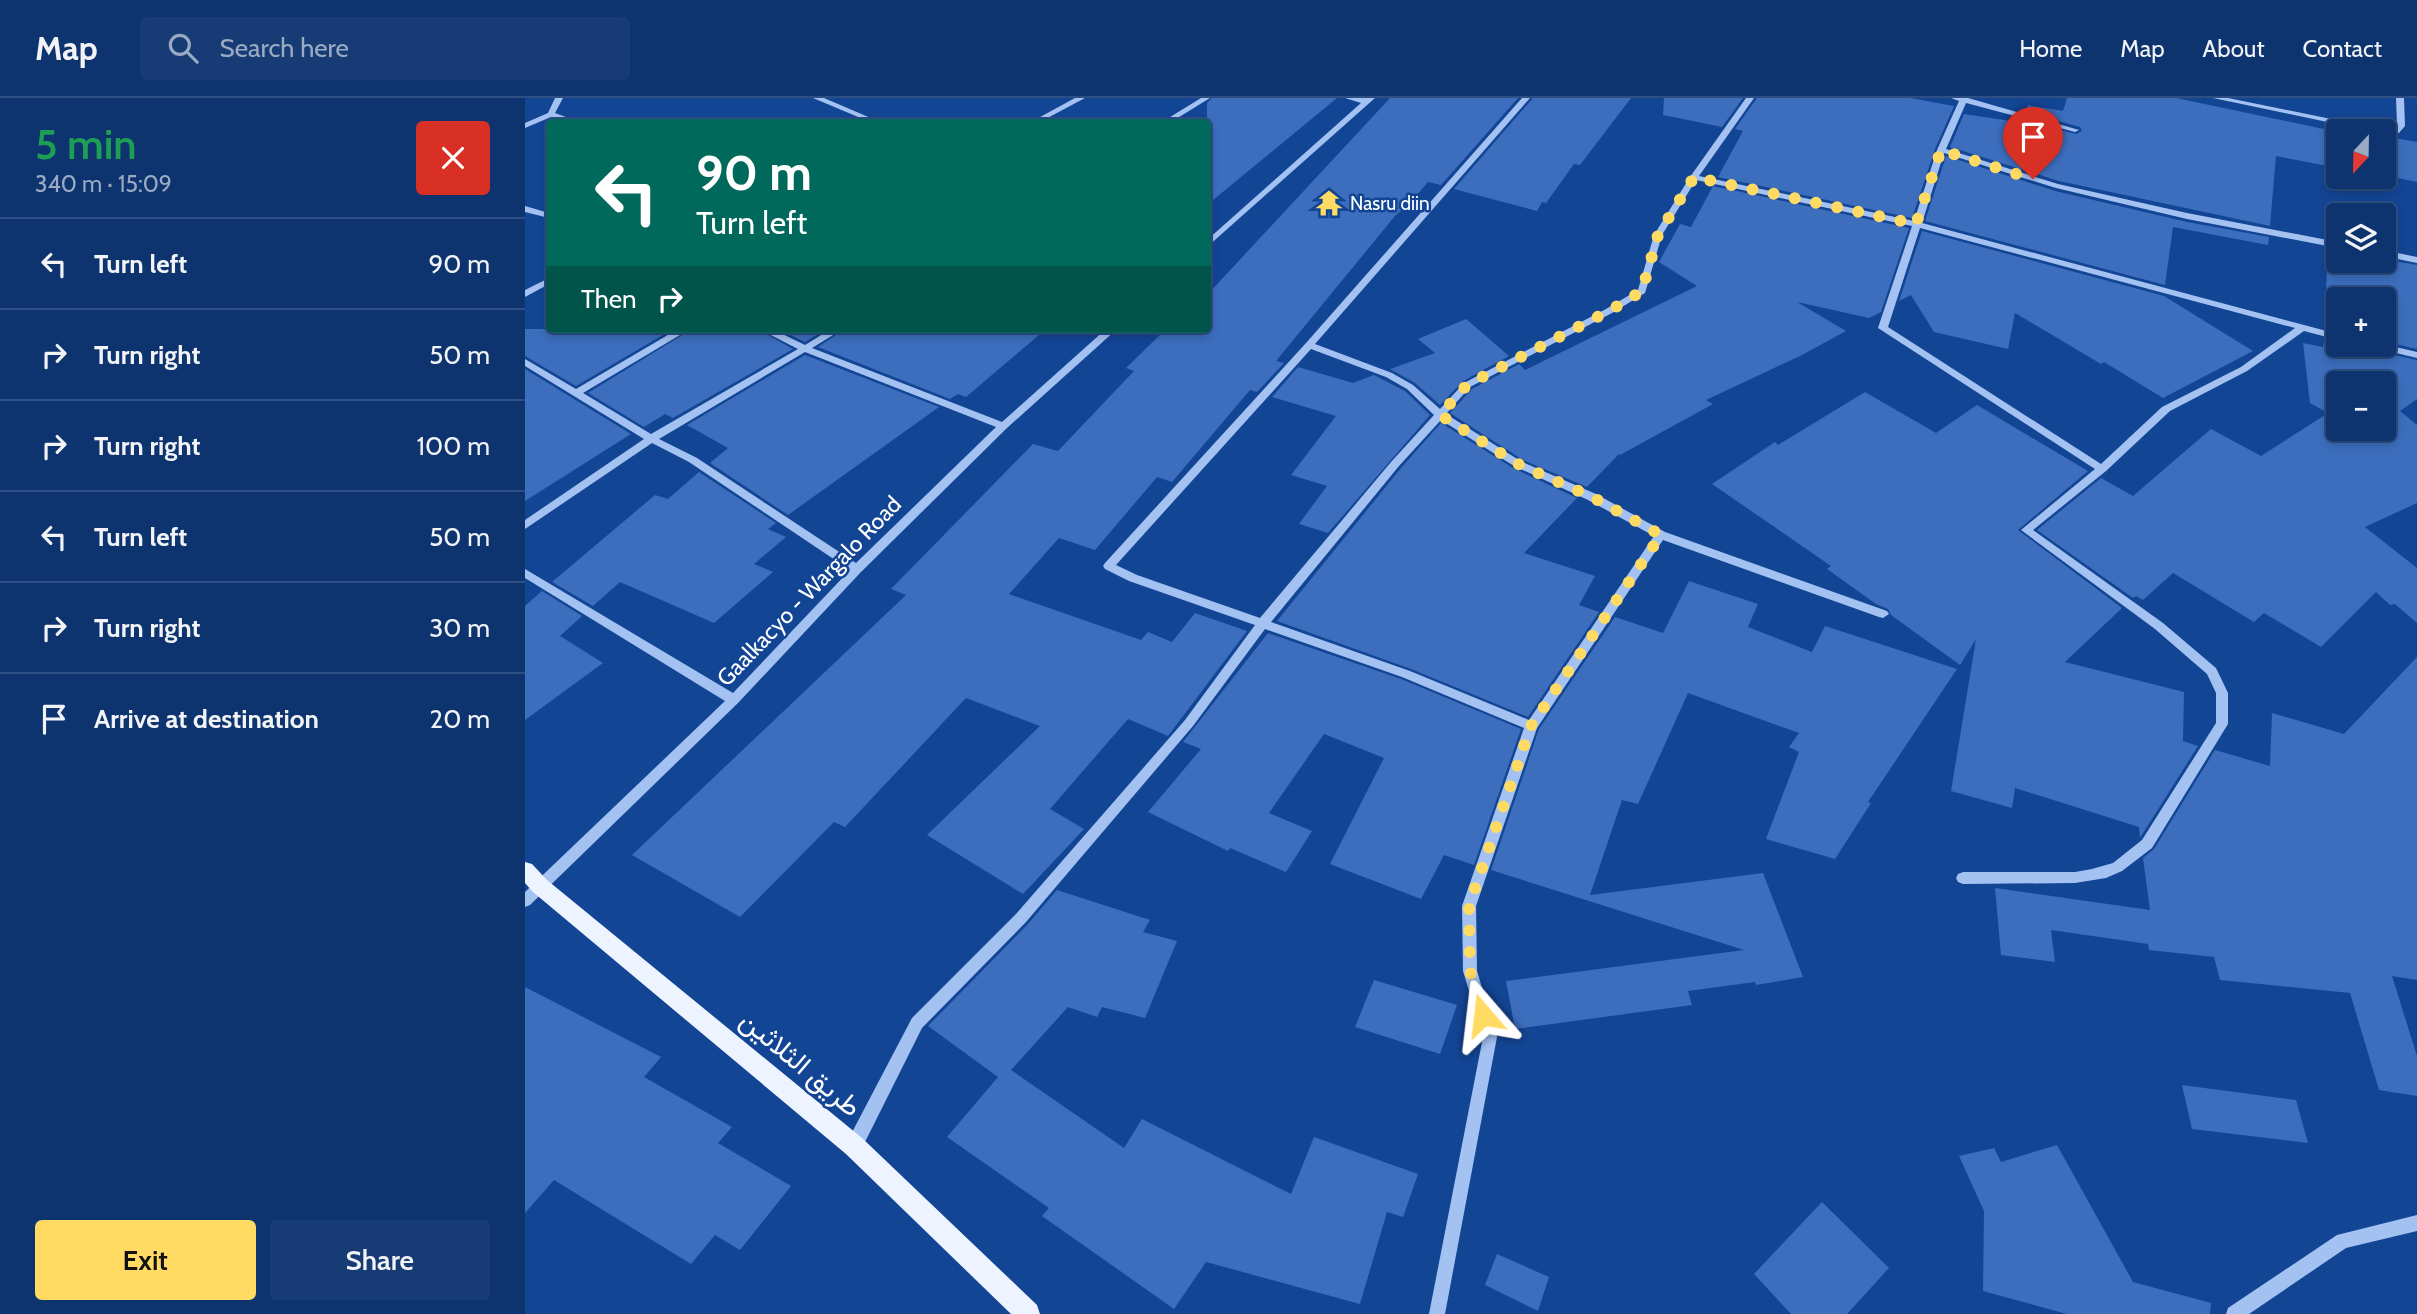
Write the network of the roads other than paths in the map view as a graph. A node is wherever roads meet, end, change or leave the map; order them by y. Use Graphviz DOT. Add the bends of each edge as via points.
graph roads {
  1 [pos="559,98"];
  2 [pos="817,98"];
  3 [pos="1206,98"];
  4 [pos="1349,98"];
  5 [pos="1526,98"];
  6 [pos="1750,98"];
  7 [pos="2217,98"];
  8 [pos="2400,98"];
  9 [pos="1075,99"];
  10 [pos="1961,99"];
  11 [pos="1370,100"];
  12 [pos="551,114"];
  13 [pos="861,117"];
  14 [pos="564,119"];
  15 [pos="857,119"];
  16 [pos="867,119"];
  17 [pos="1040,119"];
  18 [pos="1171,119"];
  19 [pos="525,126"];
  20 [pos="2075,130"];
  21 [pos="1941,150"];
  22 [pos="1694,177"];
  23 [pos="525,208"];
  24 [pos="546,215"];
  25 [pos="1916,224"];
  26 [pos="1211,241"];
  27 [pos="2326,243"];
  28 [pos="2396,256"];
  29 [pos="2417,260"];
  30 [pos="546,283"];
  31 [pos="525,294"];
  32 [pos="2302,328"];
  33 [pos="678,333"];
  34 [pos="772,333"];
  35 [pos="832,333"];
  36 [pos="1108,333"];
  37 [pos="2326,334"];
  38 [pos="1309,345"];
  39 [pos="806,349"];
  40 [pos="2396,350"];
  41 [pos="2417,355"];
  42 [pos="525,362"];
  43 [pos="577,392"];
  44 [pos="1440,415"];
  45 [pos="1003,426"];
  46 [pos="650,439"];
  47 [pos="2102,469"];
  48 [pos="525,525"];
  49 [pos="1661,535"];
  50 [pos="857,569"];
  51 [pos="525,573"];
  52 [pos="1883,614"];
  53 [pos="1263,623"];
  54 [pos="734,699"];
  55 [pos="1531,726"];
  56 [pos="1963,878"];
  57 [pos="530,886"];
  58 [pos="855,1146"];
  59 [pos="2417,1223"];
  60 [pos="1028,1314"];
  61 [pos="1437,1314"];
  62 [pos="2234,1314"];
  1 -- 12 [label="street"];
  2 -- 13 [label="street"];
  3 -- 18 [label="street"];
  4 -- 11 [label="street"];
  5 -- 38 [label="street"];
  6 -- 22 [label="street"];
  7 -- 8 [label="street" via="2396,131 2401,126"];
  9 -- 17 [label="street"];
  10 -- 20 [label="street"];
  10 -- 21 [label="street"];
  11 -- 26 [label="street"];
  12 -- 14 [label="street"];
  12 -- 19 [label="street"];
  13 -- 15 [label="street"];
  13 -- 16 [label="street"];
  21 -- 25 [label="street"];
  21 -- 27 [label="street" via="2056,186"];
  22 -- 25 [label="street"];
  22 -- 44 [label="street" via="1658,235 1642,291 1467,385"];
  23 -- 24 [label="street"];
  25 -- 32 [label="street"];
  25 -- 47 [label="street" via="1883,328"];
  28 -- 29 [label="street"];
  30 -- 31 [label="street"];
  32 -- 37 [label="street"];
  32 -- 47 [label="street" via="2244,369 2166,409"];
  33 -- 43 [label="street"];
  34 -- 39 [label="street"];
  35 -- 39 [label="street"];
  36 -- 45 [label="street, Gaalkacyo - Wargalo Road"];
  38 -- 44 [label="street" via="1389,375 1410,387"];
  38 -- 53 [label="street" via="1109,566"];
  39 -- 45 [label="street"];
  39 -- 46 [label="street"];
  40 -- 41 [label="street"];
  42 -- 43 [label="street"];
  43 -- 46 [label="street"];
  44 -- 49 [label="street" via="1518,464"];
  44 -- 53 [label="street"];
  45 -- 50 [label="street, Gaalkacyo - Wargalo Road"];
  46 -- 48 [label="street"];
  46 -- 50 [label="street" via="693,460"];
  47 -- 56 [label="street" via="2026,530 2212,671 2222,693 2222,724 2147,844 2130,860 2107,872 2076,877"];
  49 -- 52 [label="street"];
  49 -- 55 [label="street"];
  50 -- 54 [label="street, Gaalkacyo - Wargalo Road"];
  51 -- 54 [label="street"];
  53 -- 55 [label="street" via="1406,674"];
  53 -- 58 [label="street" via="1189,723 1021,918 917,1023"];
  54 -- 57 [label="street, Gaalkacyo - Wargalo Road"];
  55 -- 61 [label="street" via="1469,906 1470,971 1490,1037"];
  57 -- 58 [label="main road, طريق الثلاثين"];
  58 -- 60 [label="main road, طريق الثلاثين"];
  59 -- 62 [label="street" via="2343,1241"];
}
